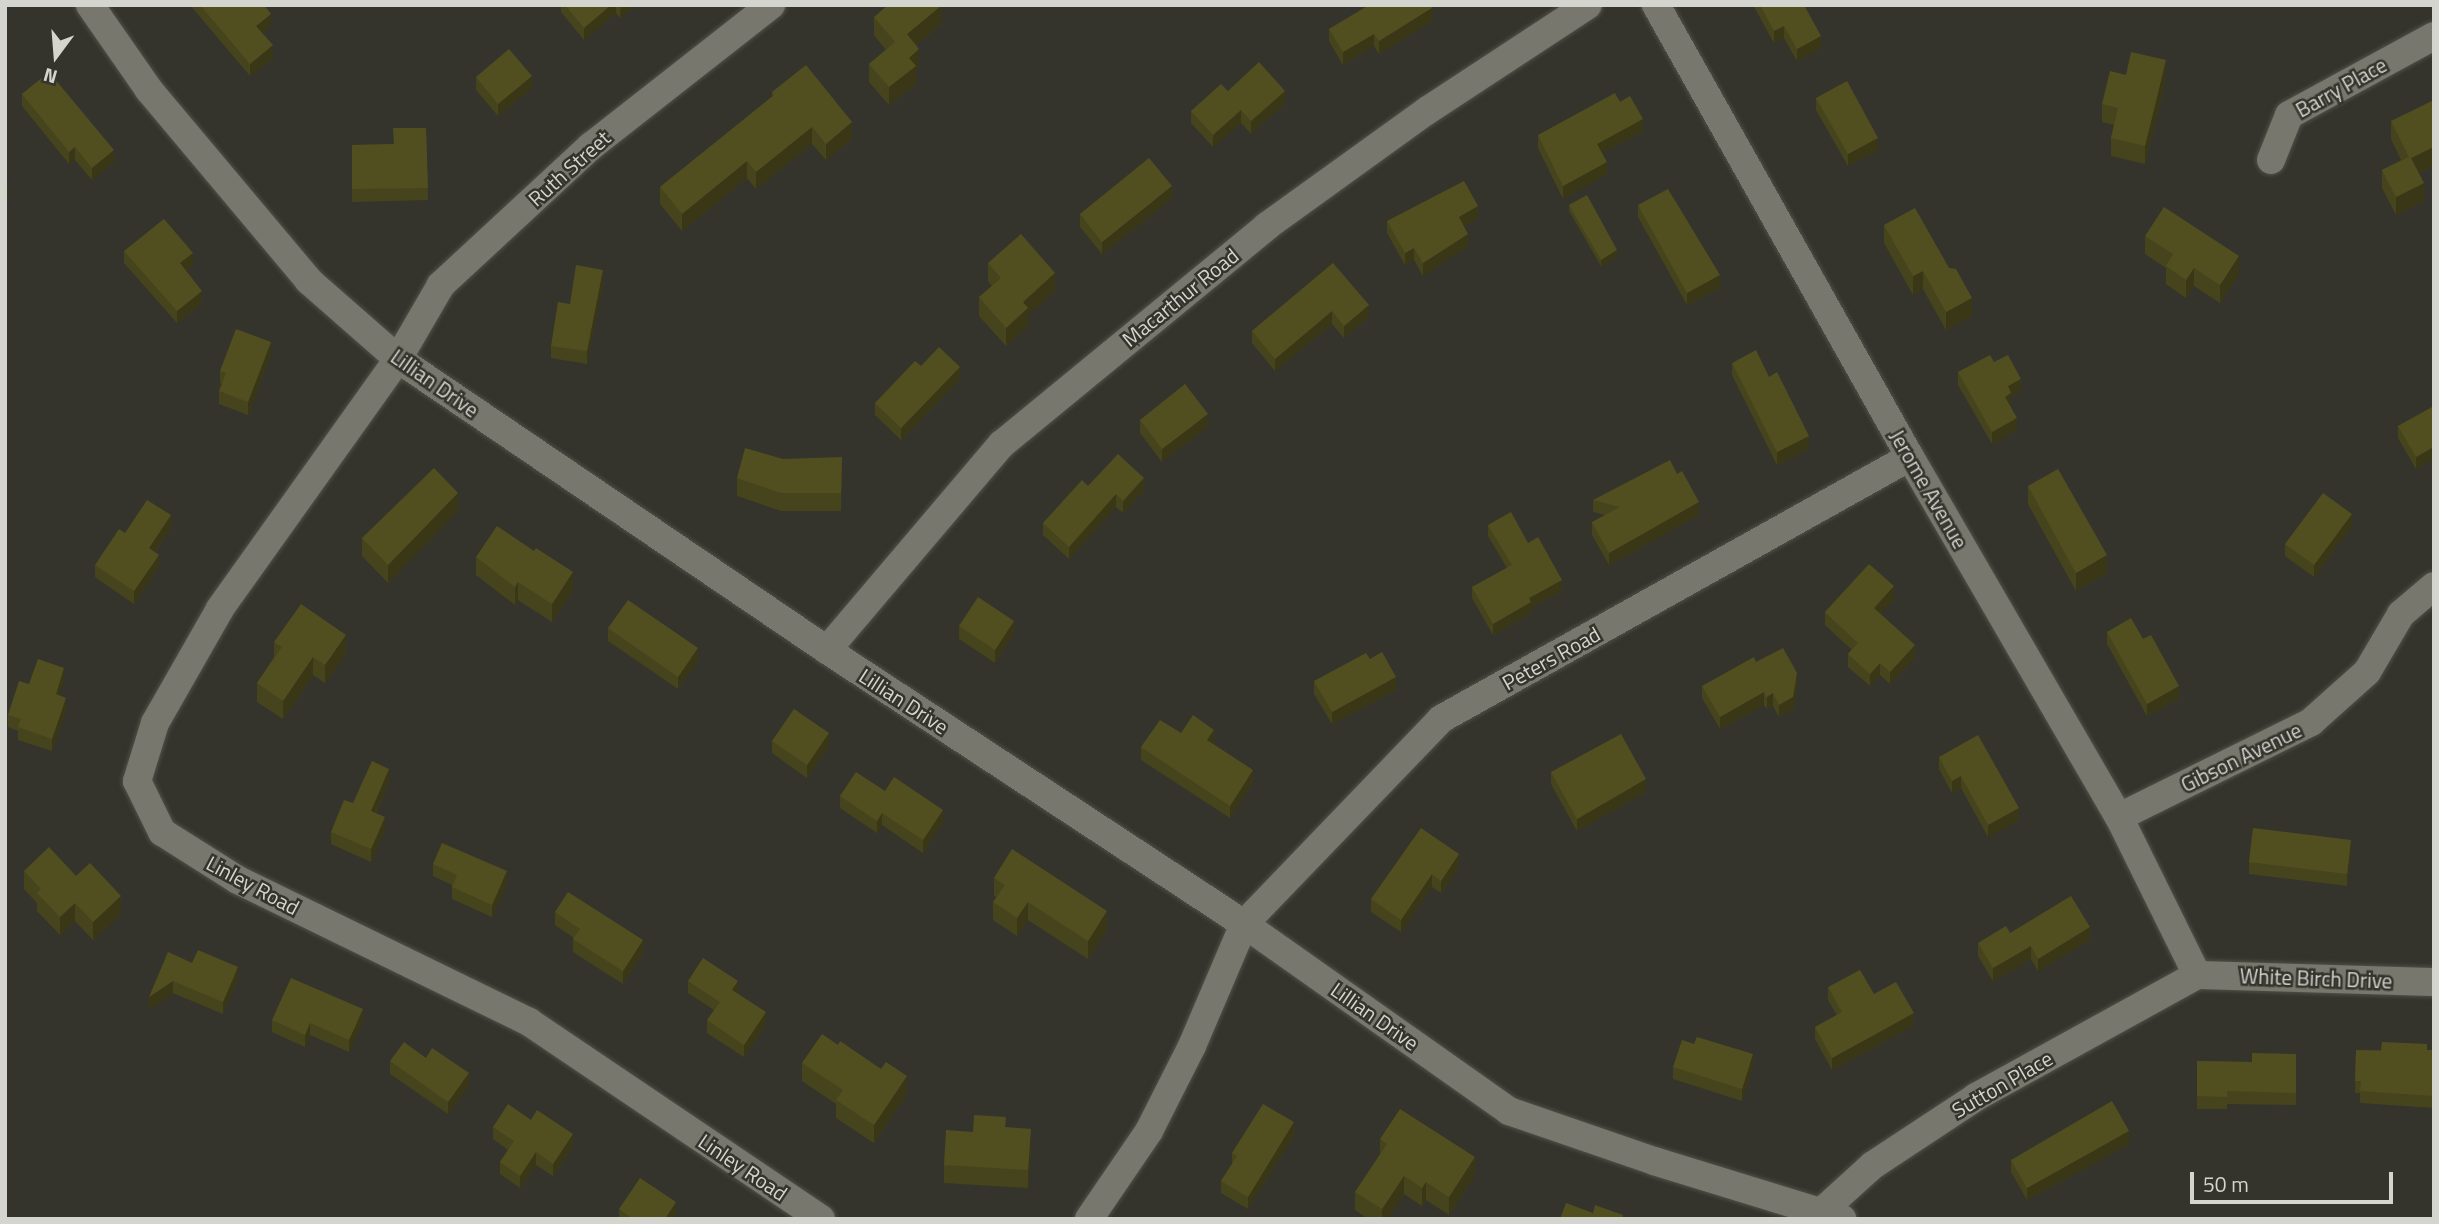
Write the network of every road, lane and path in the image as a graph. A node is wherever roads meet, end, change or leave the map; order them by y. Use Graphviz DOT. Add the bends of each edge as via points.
graph roads {
  1 [pos="90,5"];
  2 [pos="771,5"];
  3 [pos="1588,5"];
  4 [pos="1656,5"];
  5 [pos="2434,36"];
  6 [pos="2271,160"];
  7 [pos="398,359"];
  8 [pos="1910,457"];
  9 [pos="2434,586"];
  10 [pos="827,650"];
  11 [pos="2119,817"];
  12 [pos="1244,924"];
  13 [pos="2197,975"];
  14 [pos="2434,982"];
  15 [pos="1831,1216"];
  16 [pos="821,1219"];
  17 [pos="1089,1219"];
  1 -- 7 [label="street, Lillian Drive" via="149,90 309,281"];
  2 -- 7 [label="street, Ruth Street" via="591,146 441,285"];
  3 -- 10 [label="street, Macarthur Road" via="1428,110 1267,226 1002,444"];
  4 -- 8 [label="street, Jerome Avenue"];
  5 -- 6 [label="street, Barry Place" via="2289,115"];
  7 -- 10 [label="street, Lillian Drive"];
  7 -- 16 [label="street, Linley Road" via="220,609 155,723 137,782 162,832 238,880 529,1023"];
  8 -- 11 [label="street, Jerome Avenue"];
  8 -- 12 [label="street, Peters Road" via="1441,719"];
  9 -- 11 [label="street, Gibson Avenue" via="2401,614 2367,672 2311,722"];
  10 -- 12 [label="street, Lillian Drive"];
  11 -- 13 [label="street, Jerome Avenue"];
  12 -- 15 [label="street, Lillian Drive" via="1509,1111"];
  12 -- 17 [label="street" via="1192,1046 1149,1131"];
  13 -- 14 [label="street, White Birch Drive"];
  13 -- 15 [label="street, Sutton Place" via="1976,1097 1873,1164"];
}
